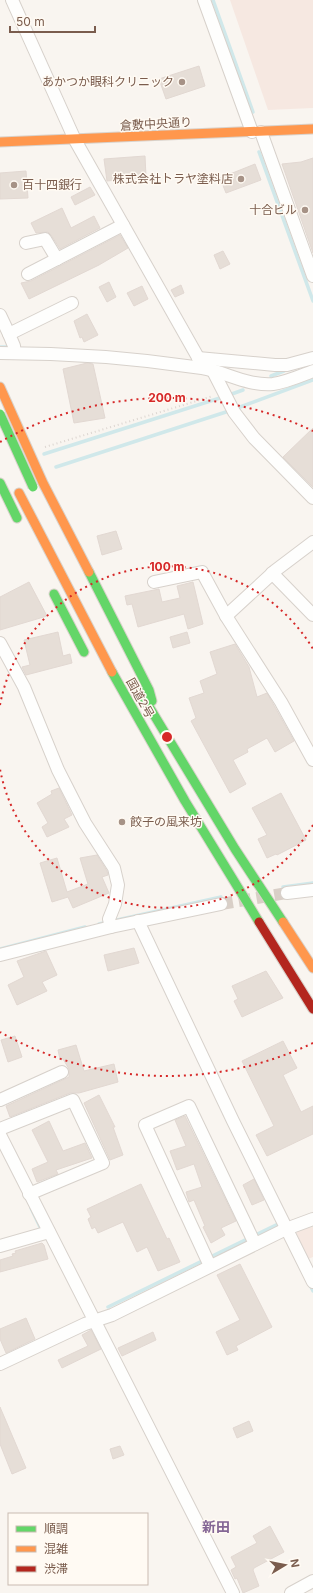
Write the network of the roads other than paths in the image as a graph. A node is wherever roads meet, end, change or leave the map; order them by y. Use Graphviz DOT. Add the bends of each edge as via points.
graph roads {
  1 [pos="12,0"];
  2 [pos="204,0"];
  3 [pos="313,129"];
  4 [pos="257,132"];
  5 [pos="75,140"];
  6 [pos="0,142"];
  7 [pos="123,226"];
  8 [pos="26,243"];
  9 [pos="57,259"];
  10 [pos="28,274"];
  11 [pos="313,276"];
  12 [pos="72,303"];
  13 [pos="0,315"];
  14 [pos="9,334"];
  15 [pos="15,350"];
  16 [pos="0,353"];
  17 [pos="198,358"];
  18 [pos="313,358"];
  19 [pos="209,370"];
  20 [pos="313,371"];
  21 [pos="0,387"];
  22 [pos="0,414"];
  23 [pos="0,483"];
  24 [pos="18,489"];
  25 [pos="35,490"];
  26 [pos="3,496"];
  27 [pos="313,498"];
  28 [pos="22,528"];
  29 [pos="313,542"];
  30 [pos="272,573"];
  31 [pos="154,582"];
  32 [pos="48,583"];
  33 [pos="313,614"];
  34 [pos="226,616"];
  35 [pos="0,643"];
  36 [pos="87,657"];
  37 [pos="124,663"];
  38 [pos="155,718"];
  39 [pos="313,760"];
  40 [pos="163,781"];
  41 [pos="209,840"];
  42 [pos="313,890"];
  43 [pos="287,894"];
  44 [pos="222,904"];
  45 [pos="138,921"];
  46 [pos="110,923"];
  47 [pos="0,955"];
  48 [pos="313,968"];
  49 [pos="313,1009"];
  50 [pos="62,1072"];
  51 [pos="0,1100"];
  52 [pos="0,1129"];
  53 [pos="0,1135"];
  54 [pos="29,1194"];
  55 [pos="313,1219"];
  56 [pos="286,1229"];
  57 [pos="49,1232"];
  58 [pos="253,1239"];
  59 [pos="0,1246"];
  60 [pos="208,1261"];
  61 [pos="313,1282"];
  62 [pos="95,1321"];
  63 [pos="0,1364"];
  64 [pos="313,1581"];
  65 [pos="233,1593"];
  66 [pos="291,1593"];
  1 -- 5 [label="street"];
  2 -- 4 [label="street"];
  3 -- 4 [label="main road, 倉敷中央通り"];
  4 -- 5 [label="main road, 倉敷中央通り"];
  4 -- 11 [label="street"];
  5 -- 6 [label="main road, 倉敷中央通り"];
  5 -- 7 [label="street"];
  7 -- 9 [label="street"];
  7 -- 17 [label="street"];
  8 -- 9 [label="street" via="45,239"];
  9 -- 10 [label="street"];
  12 -- 14 [label="street"];
  13 -- 14 [label="street"];
  14 -- 15 [label="street"];
  15 -- 16 [label="street"];
  15 -- 19 [label="street" via="110,356"];
  17 -- 18 [label="street" via="287,365"];
  17 -- 19 [label="street"];
  19 -- 20 [label="street" via="262,384 281,382"];
  19 -- 27 [label="street" via="233,410 254,438"];
  21 -- 38 [label="main road" via="43,483 149,690"];
  22 -- 25 [label="main road, bridge"];
  23 -- 26 [label="main road"];
  24 -- 41 [label="main road, 国道2号" via="84,621 145,732"];
  26 -- 28 [label="main road"];
  29 -- 30 [label="street"];
  30 -- 33 [label="street"];
  30 -- 34 [label="street"];
  31 -- 34 [label="street" via="202,572"];
  32 -- 36 [label="main road"];
  34 -- 39 [label="street" via="281,702"];
  35 -- 46 [label="street" via="24,686 58,770 114,868 118,884"];
  37 -- 38 [label="main road, 国道2号"];
  38 -- 48 [label="main road, 国道2号"];
  40 -- 41 [label="main road" via="191,827"];
  41 -- 49 [label="main road, 国道2号"];
  42 -- 43 [label="street"];
  44 -- 45 [label="street"];
  45 -- 46 [label="street"];
  45 -- 56 [label="street"];
  46 -- 47 [label="street"];
  50 -- 51 [label="street"];
  52 -- 54 [label="street" via="74,1100 103,1163"];
  53 -- 54 [label="street"];
  54 -- 57 [label="street"];
  55 -- 56 [label="street"];
  56 -- 58 [label="street"];
  56 -- 61 [label="street"];
  57 -- 59 [label="street"];
  57 -- 62 [label="street"];
  58 -- 60 [label="street"];
  58 -- 60 [label="street" via="188,1106 145,1125"];
  60 -- 62 [label="street"];
  62 -- 63 [label="street"];
  62 -- 65 [label="street"];
  64 -- 66 [label="street"];
}
